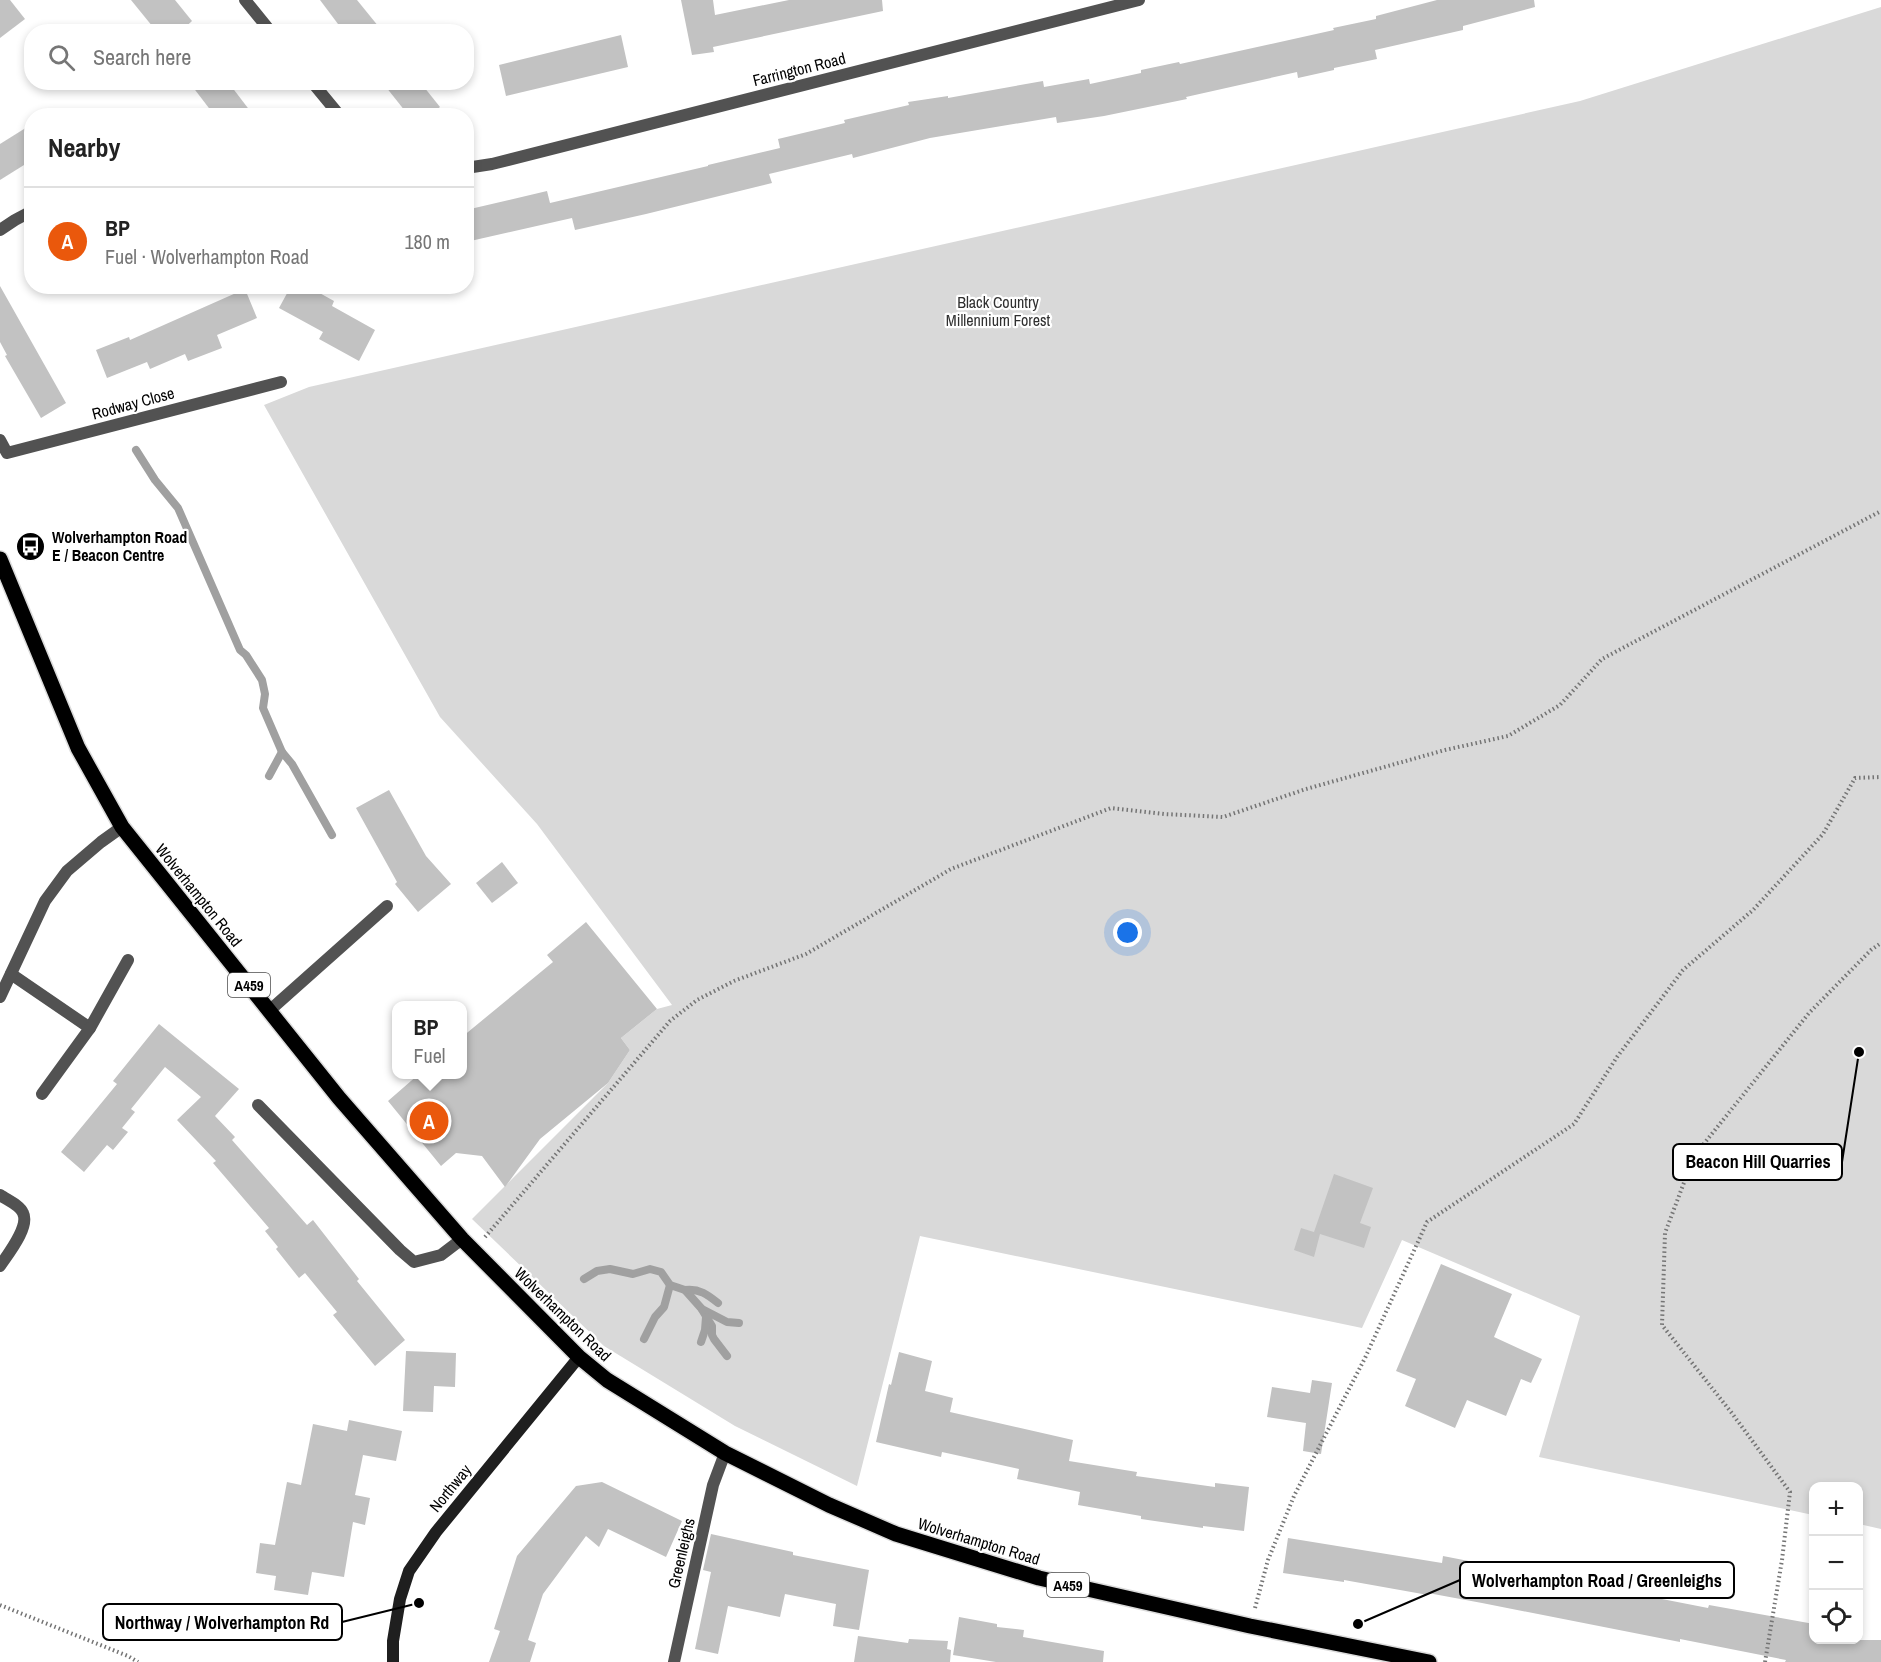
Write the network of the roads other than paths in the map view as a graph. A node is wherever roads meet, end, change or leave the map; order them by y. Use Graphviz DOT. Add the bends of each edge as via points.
graph roads {
  1 [pos="245,0"];
  2 [pos="1139,0"];
  3 [pos="264,24"];
  4 [pos="319,90"];
  5 [pos="333,108"];
  6 [pos="474,167"];
  7 [pos="24,216"];
  8 [pos="0,230"];
  9 [pos="281,382"];
  10 [pos="0,441"];
  11 [pos="1,565"];
  12 [pos="122,827"];
  13 [pos="387,906"];
  14 [pos="128,960"];
  15 [pos="11,974"];
  16 [pos="0,997"];
  17 [pos="269,1011"];
  18 [pos="90,1028"];
  19 [pos="42,1094"];
  20 [pos="258,1105"];
  21 [pos="0,1195"];
  22 [pos="468,1245"];
  23 [pos="0,1266"];
  24 [pos="579,1357"];
  25 [pos="725,1452"];
  26 [pos="393,1662"];
  27 [pos="674,1662"];
  28 [pos="1429,1662"];
  1 -- 3 [label="street"];
  2 -- 6 [label="street, Farrington Road"];
  4 -- 5 [label="street"];
  7 -- 8 [label="street"];
  9 -- 10 [label="street, Rodway Close" via="7,453"];
  11 -- 12 [label="main road, Wolverhampton Road / A459" via="78,748"];
  12 -- 15 [label="street" via="67,871 45,901"];
  12 -- 17 [label="main road, Wolverhampton Road / A459"];
  13 -- 17 [label="street"];
  14 -- 18 [label="street"];
  15 -- 16 [label="street"];
  15 -- 18 [label="street"];
  17 -- 22 [label="main road, Wolverhampton Road / A459" via="339,1098"];
  18 -- 19 [label="street"];
  20 -- 22 [label="street" via="414,1262"];
  21 -- 23 [label="street" via="20,1208 25,1222"];
  22 -- 24 [label="main road, Wolverhampton Road / A459"];
  24 -- 25 [label="main road, Wolverhampton Road / A459" via="608,1380"];
  24 -- 26 [label="street, Northway" via="409,1570 400,1599"];
  25 -- 27 [label="street, Greenleighs" via="713,1485"];
  25 -- 28 [label="main road, Wolverhampton Road / A459" via="896,1534 1039,1578"];
}
